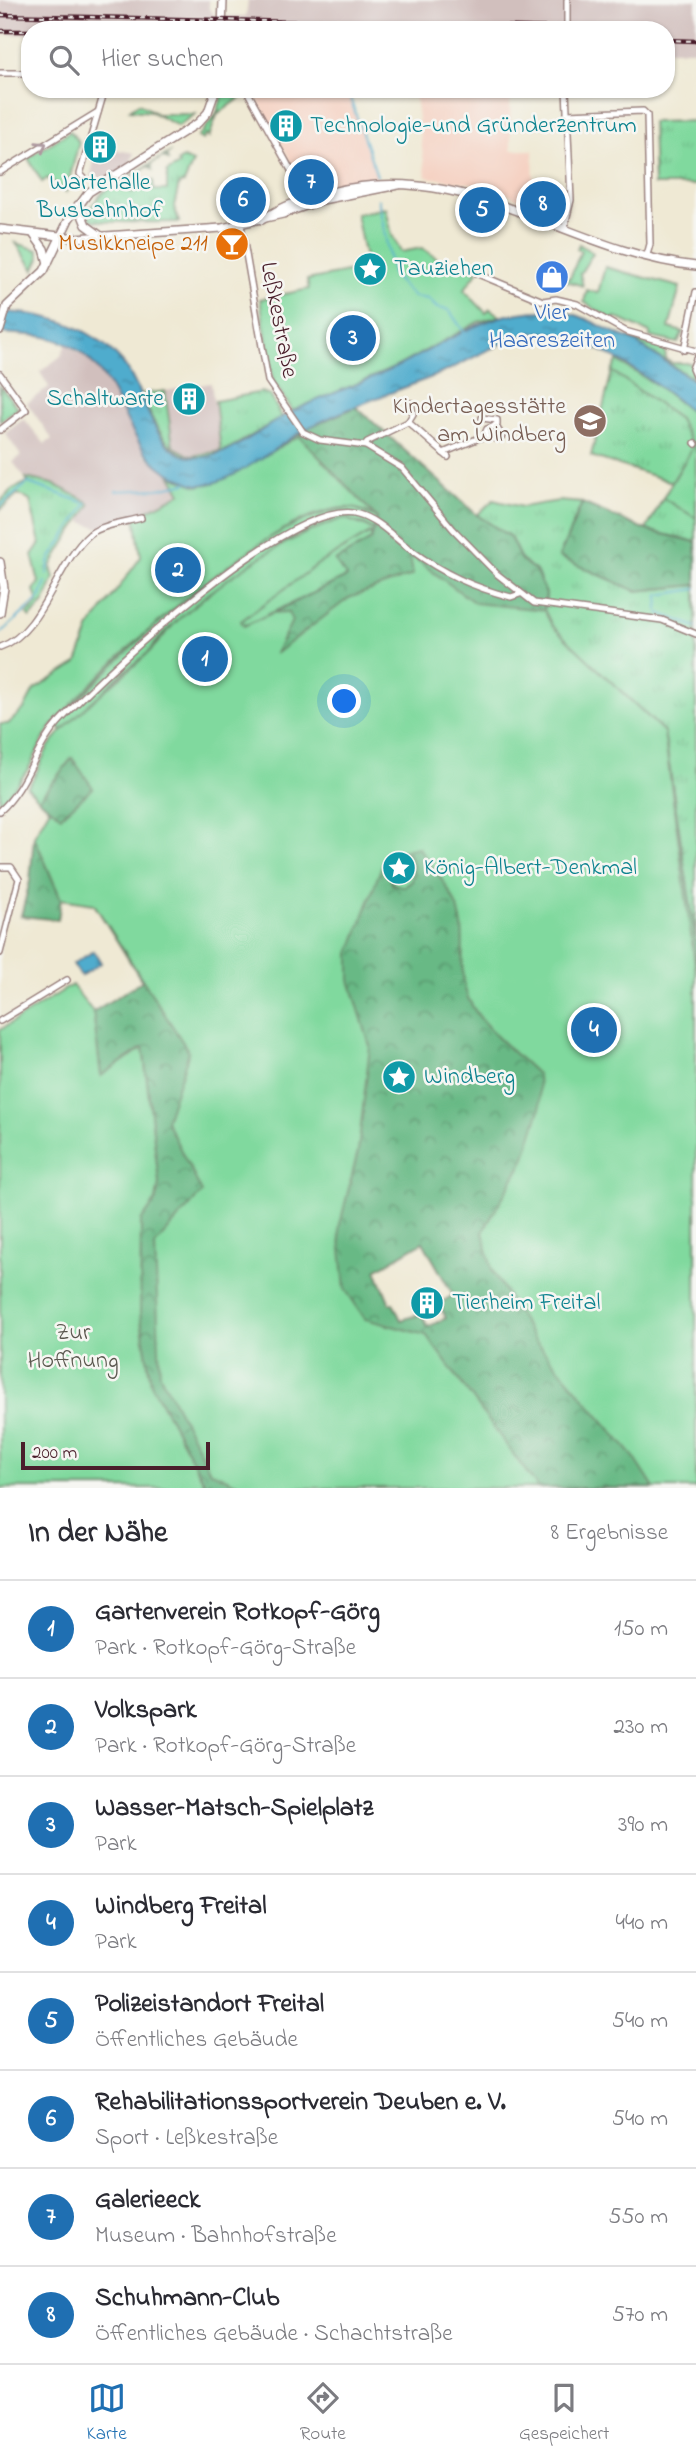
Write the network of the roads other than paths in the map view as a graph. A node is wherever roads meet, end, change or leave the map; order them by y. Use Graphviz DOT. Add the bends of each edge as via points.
graph roads {
  1 [pos="223,0"];
  2 [pos="567,0"];
  3 [pos="222,21"];
  4 [pos="567,21"];
  5 [pos="0,73"];
  6 [pos="21,73"];
  7 [pos="102,98"];
  8 [pos="213,98"];
  9 [pos="251,98"];
  10 [pos="566,98"];
  11 [pos="98,112"];
  12 [pos="567,114"];
  13 [pos="0,172"];
  14 [pos="84,178"];
  15 [pos="307,201"];
  16 [pos="78,205"];
  17 [pos="241,225"];
  18 [pos="0,229"];
  19 [pos="564,229"];
  20 [pos="34,235"];
  21 [pos="101,236"];
  22 [pos="61,237"];
  23 [pos="647,255"];
  24 [pos="48,263"];
  25 [pos="696,265"];
  26 [pos="478,274"];
  27 [pos="696,292"];
  28 [pos="0,330"];
  29 [pos="684,350"];
  30 [pos="696,351"];
  31 [pos="696,359"];
  32 [pos="0,374"];
  33 [pos="696,378"];
  34 [pos="411,403"];
  35 [pos="482,418"];
  36 [pos="408,422"];
  37 [pos="495,425"];
  38 [pos="0,430"];
  39 [pos="484,436"];
  40 [pos="366,446"];
  41 [pos="141,518"];
  42 [pos="0,562"];
  43 [pos="520,594"];
  44 [pos="0,614"];
  45 [pos="696,634"];
  46 [pos="0,647"];
  47 [pos="0,811"];
  48 [pos="0,867"];
  49 [pos="0,953"];
  50 [pos="67,980"];
  51 [pos="0,1021"];
  1 -- 3 [label="street"];
  2 -- 4 [label="street"];
  5 -- 6 [label="street"];
  7 -- 11 [label="street"];
  8 -- 16 [label="street" via="198,123 105,179"];
  9 -- 15 [label="street"];
  10 -- 12 [label="street"];
  13 -- 11 [label="street, one-way"];
  11 -- 14 [label="street" via="80,174"];
  12 -- 19 [label="street" via="571,200"];
  12 -- 23 [label="street" via="643,111 647,115"];
  15 -- 17 [label="street"];
  15 -- 19 [label="street" via="362,185 428,186 472,194"];
  16 -- 21 [label="street" via="86,225"];
  16 -- 22 [label="street"];
  17 -- 21 [label="street"];
  17 -- 40 [label="street, Leßkestraße" via="268,381 303,432 320,440"];
  18 -- 20 [label="street"];
  19 -- 23 [label="street"];
  20 -- 22 [label="street"];
  20 -- 24 [label="street"];
  21 -- 22 [label="street"];
  22 -- 24 [label="street"];
  23 -- 25 [label="street"];
  24 -- 28 [label="street" via="4,312"];
  26 -- 29 [label="street" via="542,301 578,304 625,331"];
  27 -- 29 [label="street"];
  29 -- 30 [label="street"];
  31 -- 33 [label="street" via="692,369"];
  32 -- 38 [label="street" via="26,411"];
  34 -- 36 [label="street" via="414,414"];
  35 -- 37 [label="street" via="497,420"];
  36 -- 39 [label="street" via="445,455"];
  36 -- 40 [label="street"];
  37 -- 39 [label="street"];
  37 -- 39 [label="street" via="502,436"];
  40 -- 43 [label="street, Leßkestraße" via="402,468 453,529"];
  41 -- 46 [label="street" via="91,532 63,567 45,604 10,644"];
  42 -- 44 [label="street" via="4,588"];
  43 -- 45 [label="street" via="534,603 662,621"];
  43 -- 47 [label="street" via="511,597 458,581 358,514 343,512 295,529 200,592 98,683 56,725 19,790"];
  48 -- 49 [label="street" via="16,872 19,887"];
  50 -- 51 [label="street"];
}
